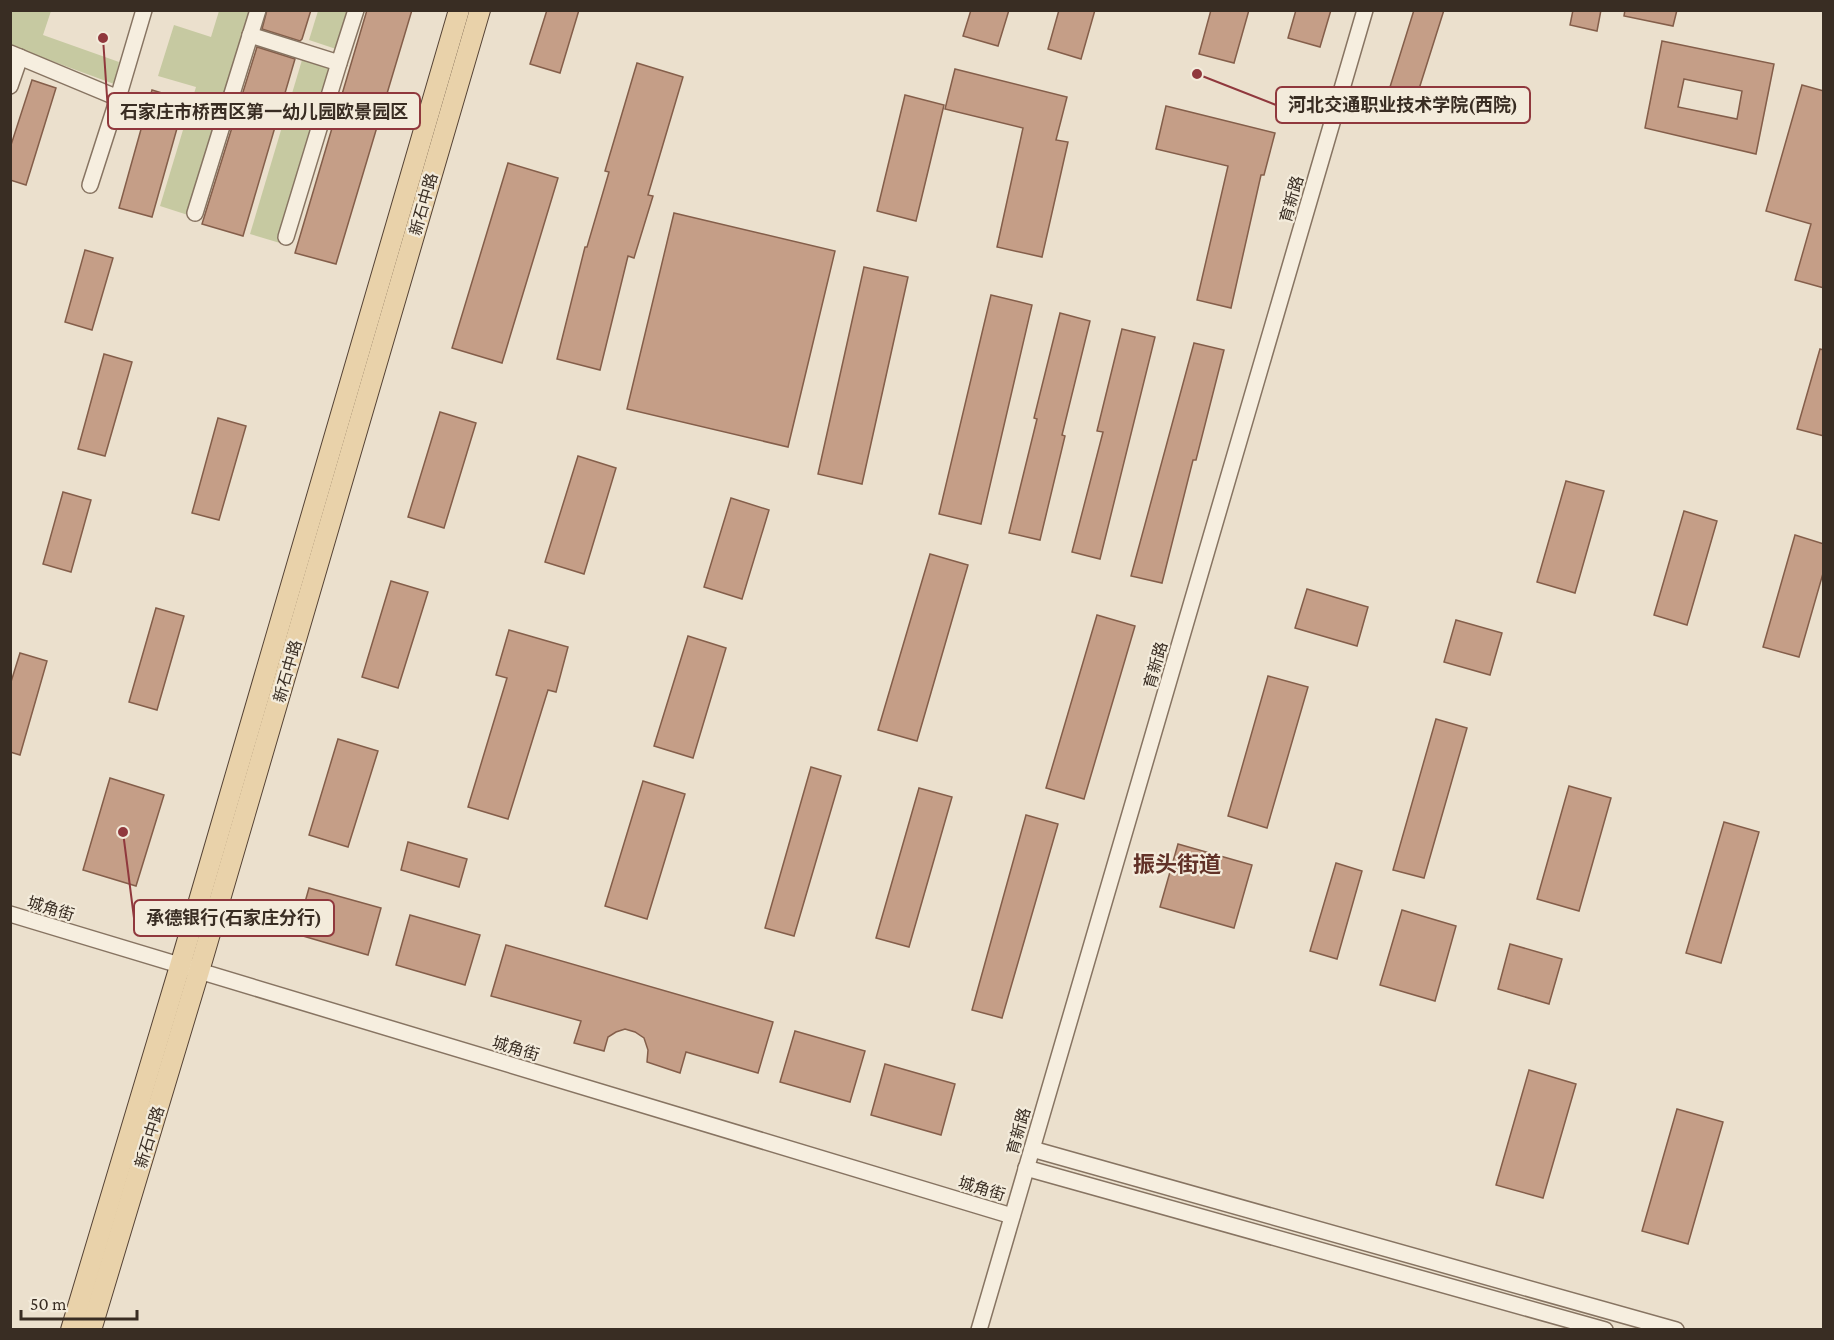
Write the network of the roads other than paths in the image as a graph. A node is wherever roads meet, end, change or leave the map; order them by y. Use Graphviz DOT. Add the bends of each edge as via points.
graph roads {
  1 [pos="144,10"];
  2 [pos="258,10"];
  3 [pos="357,10"];
  4 [pos="459,10"];
  5 [pos="480,10"];
  6 [pos="1365,10"];
  7 [pos="250,35"];
  8 [pos="15,55"];
  9 [pos="339,63"];
  10 [pos="10,86"];
  11 [pos="118,98"];
  12 [pos="90,185"];
  13 [pos="195,213"];
  14 [pos="286,237"];
  15 [pos="10,914"];
  16 [pos="180,966"];
  17 [pos="199,971"];
  18 [pos="1032,1149"];
  19 [pos="1026,1168"];
  20 [pos="1012,1216"];
  21 [pos="70,1329"];
  22 [pos="90,1329"];
  23 [pos="979,1329"];
  24 [pos="1605,1329"];
  25 [pos="1676,1329"];
  1 -- 11 [label="street"];
  2 -- 7 [label="street"];
  3 -- 9 [label="street"];
  4 -- 16 [label="main road, 新石中路"];
  5 -- 17 [label="main road, 新石中路"];
  6 -- 18 [label="street, 育新路"];
  7 -- 9 [label="street"];
  7 -- 13 [label="street"];
  8 -- 10 [label="street"];
  8 -- 11 [label="street"];
  9 -- 14 [label="street"];
  11 -- 12 [label="street"];
  15 -- 16 [label="street, 城角街"];
  16 -- 17 [label="street, 城角街"];
  16 -- 21 [label="main road, 新石中路"];
  17 -- 20 [label="street, 城角街"];
  17 -- 22 [label="main road, 新石中路"];
  18 -- 19 [label="street, 育新路"];
  18 -- 25 [label="street"];
  19 -- 20 [label="street, 育新路"];
  19 -- 24 [label="street"];
  20 -- 23 [label="street, 育新路"];
}
